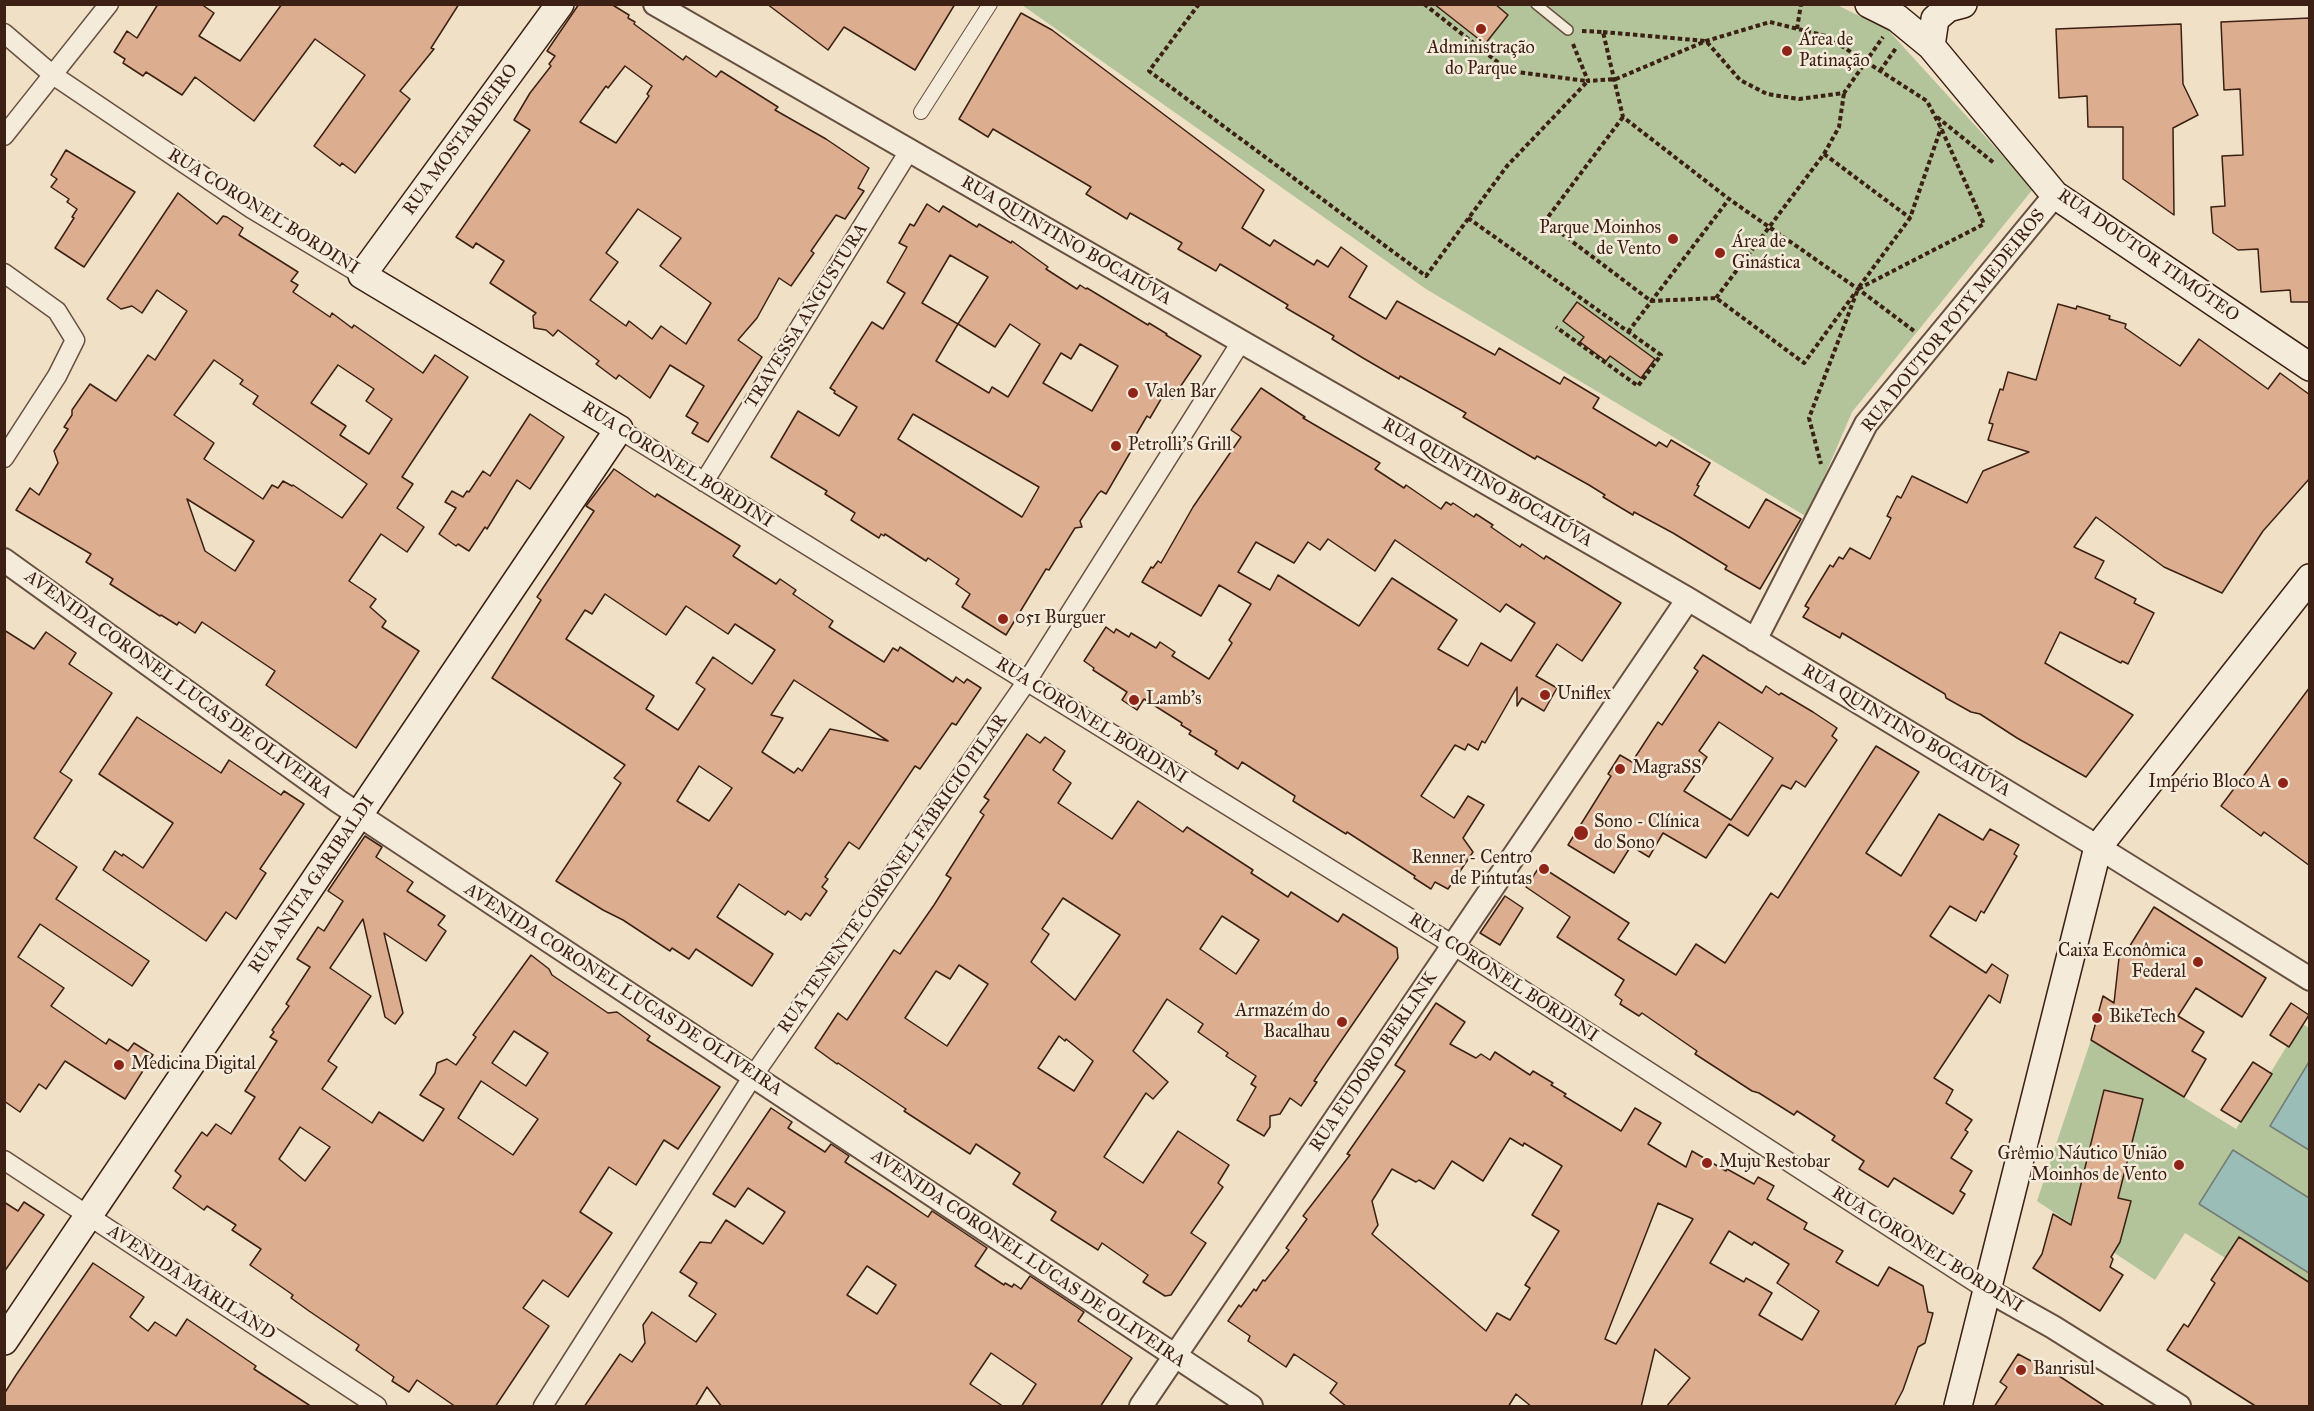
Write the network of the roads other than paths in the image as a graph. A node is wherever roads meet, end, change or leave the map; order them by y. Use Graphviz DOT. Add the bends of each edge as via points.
graph roads {
  1 [pos="109,4"];
  2 [pos="560,4"];
  3 [pos="655,4"];
  4 [pos="990,4"];
  5 [pos="1536,4"];
  6 [pos="1869,4"];
  7 [pos="1963,4"];
  8 [pos="1568,30"];
  9 [pos="4,33"];
  10 [pos="1931,46"];
  11 [pos="53,75"];
  12 [pos="921,112"];
  13 [pos="4,136"];
  14 [pos="909,151"];
  15 [pos="2055,195"];
  16 [pos="4,273"];
  17 [pos="362,275"];
  18 [pos="1240,342"];
  19 [pos="2310,367"];
  20 [pos="619,429"];
  21 [pos="4,459"];
  22 [pos="704,482"];
  23 [pos="4,560"];
  24 [pos="2310,578"];
  25 [pos="1688,599"];
  26 [pos="1755,640"];
  27 [pos="1027,681"];
  28 [pos="358,815"];
  29 [pos="2098,847"];
  30 [pos="1453,945"];
  31 [pos="2310,979"];
  32 [pos="753,1076"];
  33 [pos="4,1160"];
  34 [pos="89,1216"];
  35 [pos="1987,1290"];
  36 [pos="4,1341"];
  37 [pos="1175,1356"];
  38 [pos="377,1407"];
  39 [pos="543,1407"];
  40 [pos="1141,1407"];
  41 [pos="1251,1407"];
  42 [pos="1958,1407"];
  43 [pos="2179,1407"];
  1 -- 11 [label="street"];
  2 -- 17 [label="main road, RUA MOSTARDEIRO"];
  3 -- 14 [label="street, RUA QUINTINO BOCAIÚVA"];
  4 -- 12 [label="street"];
  5 -- 8 [label="lane"];
  6 -- 10 [label="main road, RUA DOUTOR TIMÓTEO" via="1897,18"];
  7 -- 10 [label="main road" via="1948,8 1935,19"];
  9 -- 11 [label="street, RUA CORONEL BORDINI"];
  10 -- 15 [label="main road, RUA DOUTOR TIMÓTEO"];
  11 -- 13 [label="street"];
  11 -- 17 [label="street, RUA CORONEL BORDINI" via="252,209"];
  14 -- 18 [label="street, RUA QUINTINO BOCAIÚVA"];
  14 -- 22 [label="street, TRAVESSA ANGUSTURA"];
  15 -- 19 [label="main road, RUA DOUTOR TIMÓTEO"];
  15 -- 26 [label="street, RUA DOUTOR POTY MEDEIROS" via="1866,424"];
  16 -- 21 [label="street" via="57,311 75,340"];
  17 -- 20 [label="main road, RUA CORONEL BORDINI"];
  18 -- 25 [label="street, RUA QUINTINO BOCAIÚVA"];
  18 -- 27 [label="street, RUA TENENTE CORONEL FABRICIO PILAR"];
  20 -- 22 [label="street, RUA CORONEL BORDINI"];
  20 -- 28 [label="main road, RUA ANITA GARIBALDI"];
  22 -- 27 [label="street, RUA CORONEL BORDINI"];
  23 -- 28 [label="street, AVENIDA CORONEL LUCAS DE OLIVEIRA"];
  24 -- 29 [label="main road"];
  25 -- 26 [label="street, RUA QUINTINO BOCAIÚVA"];
  25 -- 30 [label="street, RUA EUDORO BERLINK"];
  26 -- 29 [label="street, RUA QUINTINO BOCAIÚVA"];
  27 -- 30 [label="street, RUA CORONEL BORDINI"];
  27 -- 32 [label="street, RUA TENENTE CORONEL FABRICIO PILAR"];
  28 -- 32 [label="street, AVENIDA CORONEL LUCAS DE OLIVEIRA"];
  28 -- 34 [label="main road, RUA ANITA GARIBALDI"];
  29 -- 31 [label="street, RUA QUINTINO BOCAIÚVA"];
  29 -- 35 [label="main road"];
  30 -- 35 [label="street, RUA CORONEL BORDINI"];
  30 -- 37 [label="street, RUA EUDORO BERLINK"];
  32 -- 37 [label="street, AVENIDA CORONEL LUCAS DE OLIVEIRA"];
  32 -- 39 [label="street, RUA TENENTE CORONEL FABRICIO PILAR"];
  33 -- 34 [label="street, AVENIDA MARILAND"];
  34 -- 36 [label="main road, RUA ANITA GARIBALDI"];
  34 -- 38 [label="street, AVENIDA MARILAND"];
  35 -- 42 [label="main road"];
  35 -- 43 [label="street, RUA CORONEL BORDINI"];
  37 -- 40 [label="street, RUA EUDORO BERLINK"];
  37 -- 41 [label="street, AVENIDA CORONEL LUCAS DE OLIVEIRA"];
}
